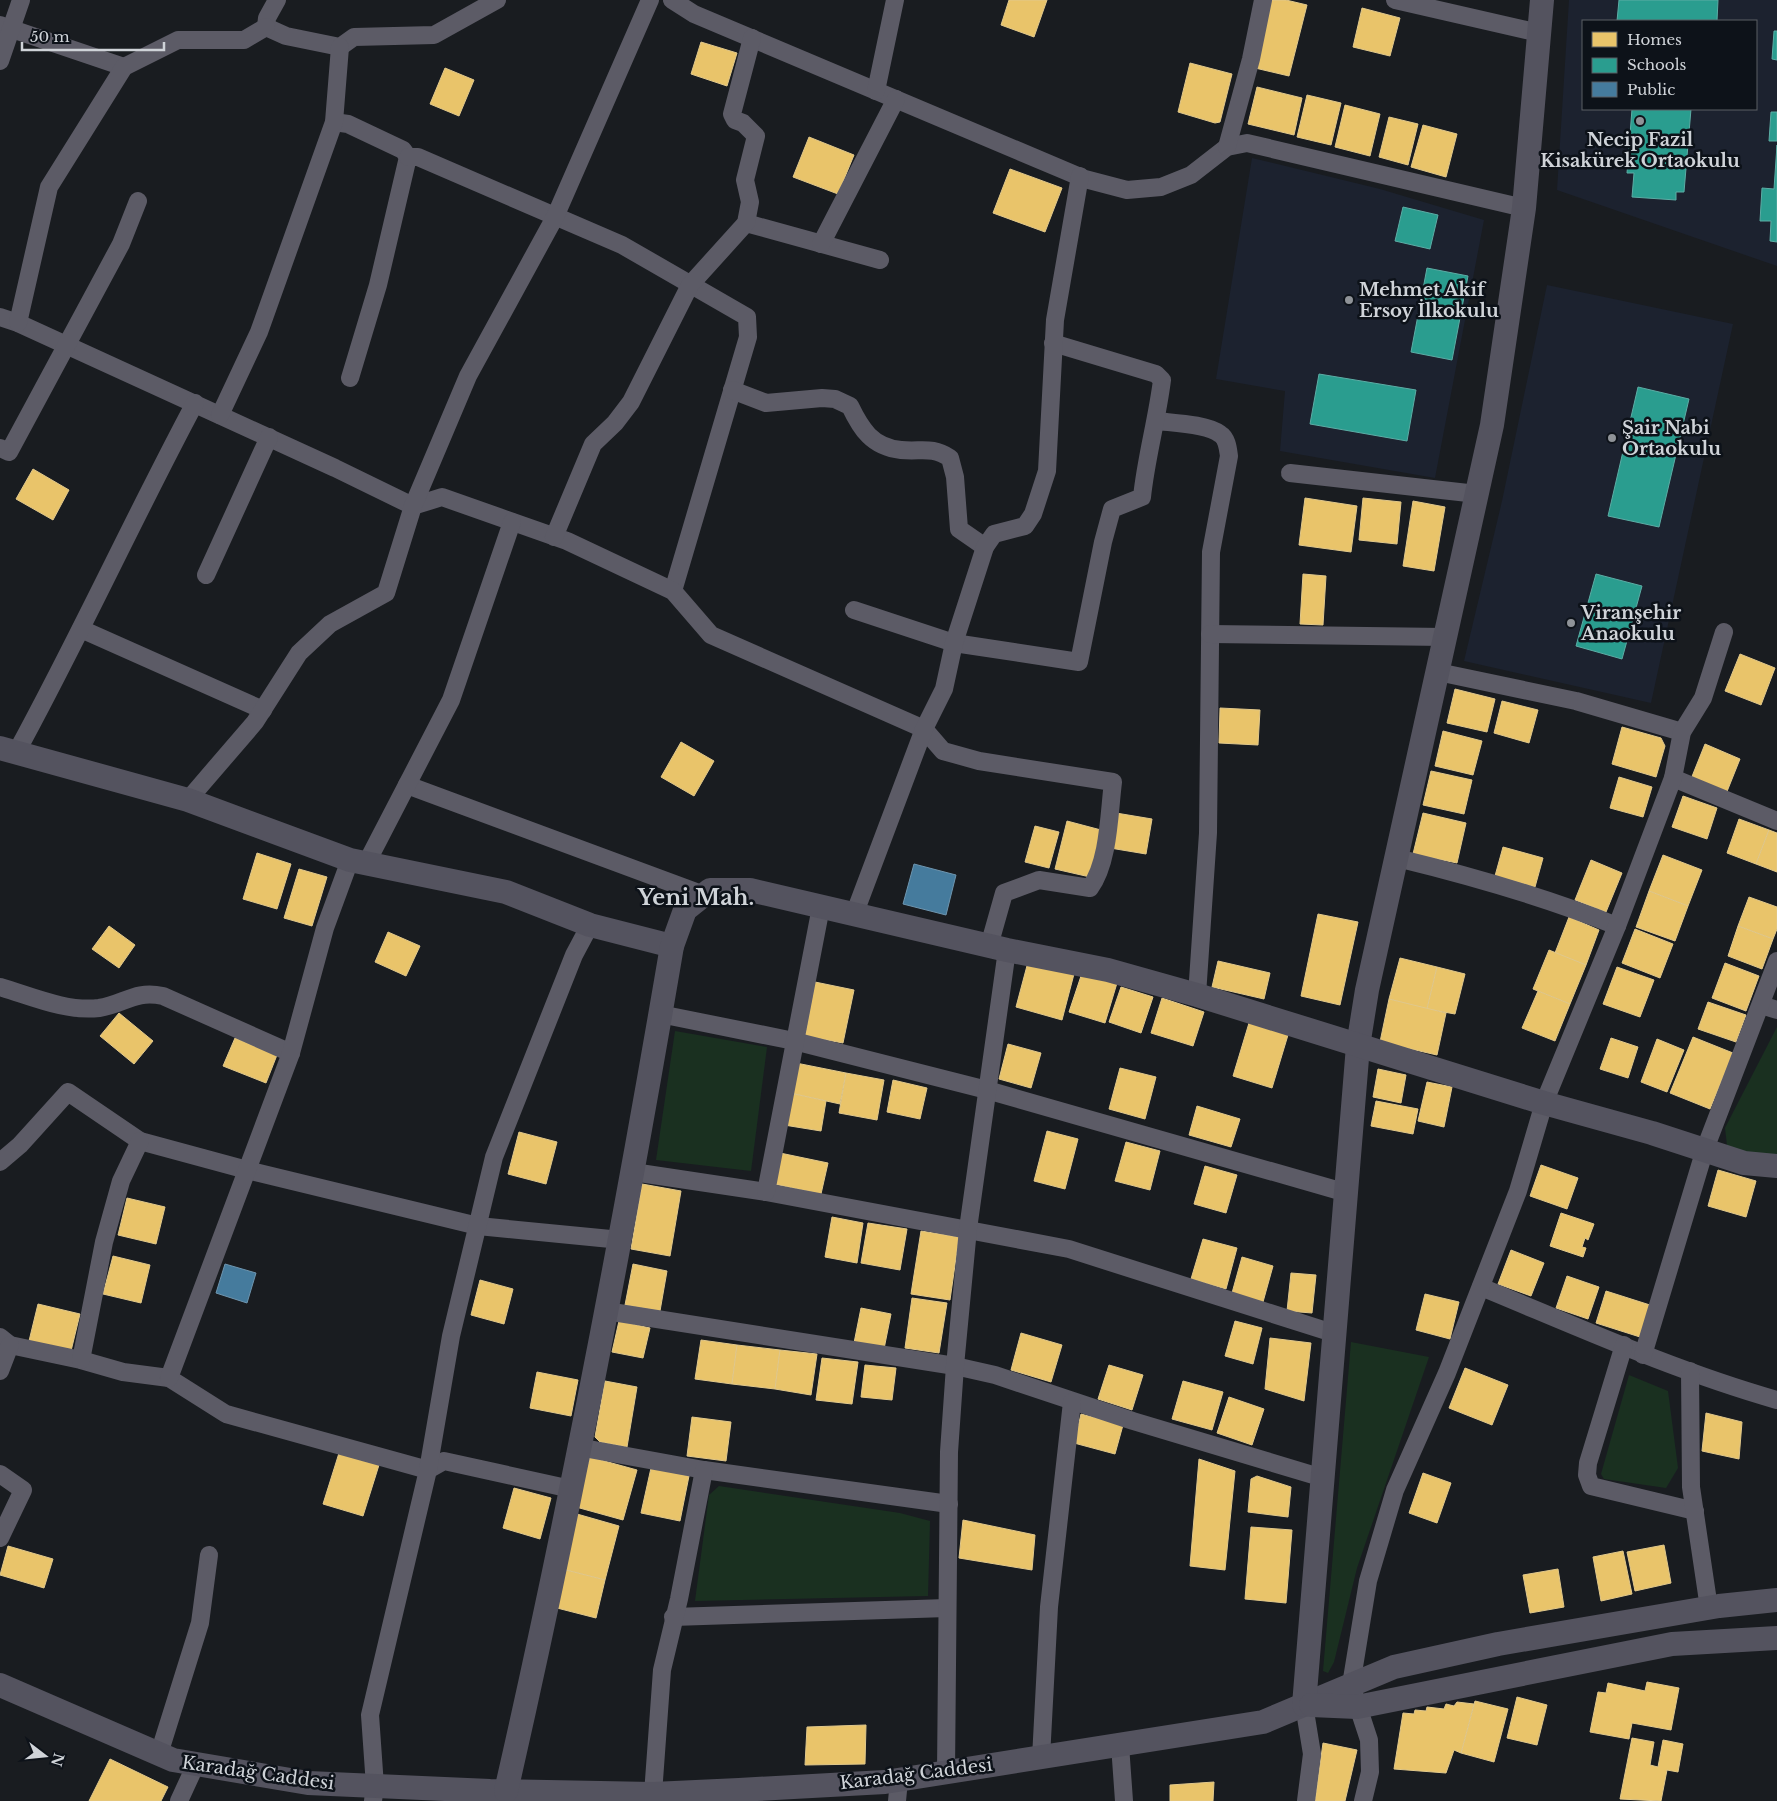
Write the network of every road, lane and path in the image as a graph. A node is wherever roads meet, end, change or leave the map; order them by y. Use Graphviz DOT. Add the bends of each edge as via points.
graph roads {
  1 [pos="21,0"];
  2 [pos="277,0"];
  3 [pos="498,0"];
  4 [pos="650,0"];
  5 [pos="895,0"];
  6 [pos="1263,0"];
  7 [pos="1395,0"];
  8 [pos="1542,0"];
  9 [pos="676,1"];
  10 [pos="6,26"];
  11 [pos="266,27"];
  12 [pos="1539,33"];
  13 [pos="752,38"];
  14 [pos="340,47"];
  15 [pos="0,61"];
  16 [pos="124,67"];
  17 [pos="876,91"];
  18 [pos="896,99"];
  19 [pos="334,122"];
  20 [pos="1227,147"];
  21 [pos="408,157"];
  22 [pos="1080,176"];
  23 [pos="138,201"];
  24 [pos="1524,208"];
  25 [pos="555,217"];
  26 [pos="746,223"];
  27 [pos="821,244"];
  28 [pos="880,260"];
  29 [pos="690,285"];
  30 [pos="0,317"];
  31 [pos="18,323"];
  32 [pos="1053,343"];
  33 [pos="66,344"];
  34 [pos="350,378"];
  35 [pos="732,390"];
  36 [pos="195,404"];
  37 [pos="220,415"];
  38 [pos="1157,421"];
  39 [pos="269,437"];
  40 [pos="0,448"];
  41 [pos="1290,473"];
  42 [pos="1477,494"];
  43 [pos="413,506"];
  44 [pos="512,522"];
  45 [pos="554,537"];
  46 [pos="985,546"];
  47 [pos="206,575"];
  48 [pos="672,591"];
  49 [pos="854,610"];
  50 [pos="82,630"];
  51 [pos="1724,632"];
  52 [pos="1210,634"];
  53 [pos="1446,637"];
  54 [pos="954,643"];
  55 [pos="1438,672"];
  56 [pos="263,710"];
  57 [pos="924,728"];
  58 [pos="1682,732"];
  59 [pos="8,751"];
  60 [pos="1673,778"];
  61 [pos="407,785"];
  62 [pos="188,800"];
  63 [pos="1777,821"];
  64 [pos="1396,858"];
  65 [pos="358,862"];
  66 [pos="704,895"];
  67 [pos="821,907"];
  68 [pos="854,914"];
  69 [pos="590,924"];
  70 [pos="1617,926"];
  71 [pos="672,946"];
  72 [pos="998,948"];
  73 [pos="1777,962"];
  74 [pos="0,987"];
  75 [pos="1197,995"];
  76 [pos="1769,1008"];
  77 [pos="660,1014"];
  78 [pos="794,1041"];
  79 [pos="1358,1046"];
  80 [pos="291,1053"];
  81 [pos="987,1090"];
  82 [pos="1544,1103"];
  83 [pos="140,1141"];
  84 [pos="1705,1149"];
  85 [pos="0,1162"];
  86 [pos="1777,1168"];
  87 [pos="247,1170"];
  88 [pos="633,1172"];
  89 [pos="766,1192"];
  90 [pos="1347,1193"];
  91 [pos="478,1226"];
  92 [pos="968,1229"];
  93 [pos="621,1240"];
  94 [pos="1481,1286"];
  95 [pos="606,1311"];
  96 [pos="1336,1334"];
  97 [pos="5,1341"];
  98 [pos="1624,1345"];
  99 [pos="1643,1355"];
  100 [pos="81,1360"];
  101 [pos="955,1366"];
  102 [pos="0,1371"];
  103 [pos="1690,1371"];
  104 [pos="169,1378"];
  105 [pos="1777,1400"];
  106 [pos="1072,1402"];
  107 [pos="578,1447"];
  108 [pos="428,1470"];
  109 [pos="704,1470"];
  110 [pos="0,1474"];
  111 [pos="1323,1478"];
  112 [pos="571,1489"];
  113 [pos="949,1504"];
  114 [pos="1695,1511"];
  115 [pos="0,1538"];
  116 [pos="209,1554"];
  117 [pos="1777,1600"];
  118 [pos="947,1608"];
  119 [pos="1709,1608"];
  120 [pos="674,1617"];
  121 [pos="1777,1638"];
  122 [pos="0,1684"];
  123 [pos="1354,1696"];
  124 [pos="1304,1705"];
  125 [pos="1120,1745"];
  126 [pos="159,1754"];
  127 [pos="1041,1758"];
  128 [pos="196,1764"];
  129 [pos="946,1772"];
  130 [pos="898,1790"];
  131 [pos="374,1793"];
  132 [pos="495,1794"];
  133 [pos="654,1794"];
  134 [pos="737,1795"];
  135 [pos="179,1801"];
  136 [pos="1124,1801"];
  137 [pos="1306,1801"];
  138 [pos="1363,1801"];
  1 -- 10 [label="street"];
  2 -- 11 [label="street"];
  3 -- 14 [label="street" via="434,35 354,37"];
  4 -- 25 [label="street"];
  5 -- 17 [label="street"];
  6 -- 20 [label="street"];
  7 -- 12 [label="street"];
  8 -- 12 [label="street"];
  9 -- 13 [label="street" via="694,14"];
  10 -- 15 [label="street"];
  10 -- 16 [label="street"];
  11 -- 14 [label="street" via="286,36"];
  11 -- 16 [label="street" via="244,40 178,40"];
  12 -- 24 [label="street"];
  13 -- 17 [label="street"];
  13 -- 26 [label="street" via="732,114 734,120 743,123 756,136 745,180 750,202"];
  14 -- 19 [label="street"];
  16 -- 31 [label="street" via="49,187"];
  17 -- 18 [label="street"];
  18 -- 22 [label="street"];
  18 -- 27 [label="street"];
  19 -- 21 [label="street" via="348,124 403,150"];
  19 -- 37 [label="street" via="259,332"];
  20 -- 22 [label="street" via="1191,175 1161,187 1127,190"];
  20 -- 24 [label="street" via="1255,143"];
  21 -- 25 [label="street" via="418,157"];
  21 -- 34 [label="street" via="378,284"];
  22 -- 32 [label="street" via="1054,320"];
  23 -- 33 [label="street" via="121,244"];
  24 -- 42 [label="street" via="1492,425"];
  25 -- 29 [label="street" via="622,246"];
  25 -- 43 [label="street" via="468,376"];
  26 -- 27 [label="street"];
  26 -- 29 [label="street"];
  27 -- 28 [label="street"];
  29 -- 35 [label="street" via="747,317 748,337"];
  29 -- 45 [label="street" via="631,402 593,444"];
  30 -- 31 [label="street"];
  31 -- 33 [label="street"];
  32 -- 38 [label="street" via="1156,374 1162,380"];
  32 -- 46 [label="street" via="1047,471 1033,514 1025,526 994,534"];
  33 -- 36 [label="street"];
  33 -- 40 [label="street" via="9,452"];
  35 -- 46 [label="street" via="766,403 835,399 850,406 861,429 874,440 899,450 937,450 950,458 955,477 959,528"];
  35 -- 48 [label="street"];
  36 -- 37 [label="street"];
  36 -- 50 [label="street" via="153,481"];
  37 -- 39 [label="street"];
  38 -- 52 [label="street" via="1207,429 1221,434 1226,442 1229,456 1211,552"];
  38 -- 54 [label="street" via="1146,459 1142,497 1112,509 1079,662"];
  39 -- 43 [label="street"];
  39 -- 47 [label="street"];
  41 -- 42 [label="street"];
  42 -- 53 [label="street"];
  43 -- 44 [label="street" via="442,497"];
  43 -- 56 [label="street" via="386,593 330,624 299,653"];
  44 -- 45 [label="street"];
  44 -- 61 [label="street" via="451,700"];
  45 -- 48 [label="street"];
  46 -- 54 [label="street"];
  48 -- 57 [label="street" via="711,635"];
  49 -- 54 [label="street"];
  50 -- 56 [label="street"];
  50 -- 59 [label="street"];
  51 -- 58 [label="street" via="1703,698"];
  52 -- 53 [label="street"];
  52 -- 75 [label="street" via="1208,833"];
  53 -- 55 [label="street"];
  54 -- 57 [label="street" via="944,688"];
  55 -- 58 [label="street" via="1576,701"];
  55 -- 64 [label="street"];
  56 -- 62 [label="street"];
  57 -- 68 [label="street"];
  57 -- 72 [label="street" via="943,751 979,761 1113,782 1106,843 1096,880 1090,888 1039,880 1004,893"];
  58 -- 60 [label="street"];
  59 -- 62 [label="street"];
  60 -- 63 [label="street"];
  60 -- 70 [label="street"];
  61 -- 65 [label="street"];
  61 -- 66 [label="street"];
  62 -- 65 [label="street"];
  64 -- 70 [label="street" via="1478,878"];
  64 -- 79 [label="street"];
  65 -- 69 [label="street" via="506,892"];
  65 -- 80 [label="street" via="325,928"];
  66 -- 67 [label="street" via="710,890 750,890"];
  66 -- 71 [label="street" via="685,910"];
  67 -- 68 [label="street"];
  67 -- 78 [label="street"];
  68 -- 72 [label="street"];
  69 -- 71 [label="street"];
  69 -- 91 [label="street" via="574,955 494,1157"];
  70 -- 82 [label="street"];
  71 -- 77 [label="street"];
  72 -- 75 [label="street" via="1108,970"];
  72 -- 81 [label="street"];
  73 -- 76 [label="street"];
  74 -- 80 [label="street" via="73,1008 100,1008 148,993 163,996"];
  75 -- 79 [label="street"];
  76 -- 84 [label="street"];
  77 -- 78 [label="street"];
  77 -- 88 [label="street"];
  78 -- 81 [label="street"];
  78 -- 89 [label="street"];
  79 -- 82 [label="street"];
  79 -- 90 [label="street"];
  80 -- 87 [label="street"];
  81 -- 90 [label="street"];
  81 -- 92 [label="street"];
  82 -- 84 [label="street"];
  82 -- 94 [label="street" via="1518,1191"];
  83 -- 85 [label="street" via="68,1092 20,1145"];
  83 -- 87 [label="street"];
  83 -- 100 [label="street" via="121,1181 104,1242"];
  84 -- 86 [label="street" via="1744,1163"];
  84 -- 99 [label="street"];
  87 -- 91 [label="street"];
  87 -- 104 [label="street"];
  88 -- 89 [label="street"];
  88 -- 93 [label="street"];
  89 -- 92 [label="street"];
  90 -- 96 [label="street"];
  91 -- 93 [label="street"];
  91 -- 108 [label="street" via="451,1336"];
  92 -- 96 [label="street" via="1069,1249"];
  92 -- 101 [label="street"];
  93 -- 95 [label="street"];
  94 -- 98 [label="street"];
  94 -- 123 [label="street" via="1395,1490 1368,1581"];
  95 -- 101 [label="street"];
  95 -- 107 [label="street"];
  96 -- 111 [label="street"];
  97 -- 100 [label="street"];
  97 -- 102 [label="street"];
  98 -- 99 [label="street"];
  98 -- 114 [label="street" via="1588,1463 1587,1475 1591,1486"];
  99 -- 103 [label="street"];
  100 -- 104 [label="street" via="123,1372"];
  101 -- 106 [label="street" via="995,1375"];
  101 -- 113 [label="street"];
  103 -- 105 [label="street"];
  103 -- 114 [label="street" via="1691,1486"];
  104 -- 108 [label="street" via="226,1414"];
  106 -- 111 [label="street"];
  106 -- 127 [label="street" via="1049,1607"];
  107 -- 109 [label="street"];
  107 -- 112 [label="street"];
  108 -- 112 [label="street" via="444,1461"];
  108 -- 131 [label="street" via="370,1715"];
  109 -- 113 [label="street"];
  109 -- 120 [label="street"];
  110 -- 115 [label="street" via="23,1490"];
  111 -- 124 [label="street"];
  112 -- 132 [label="street"];
  113 -- 118 [label="street"];
  114 -- 119 [label="street"];
  116 -- 126 [label="street" via="200,1623"];
  117 -- 119 [label="street"];
  118 -- 120 [label="street"];
  118 -- 129 [label="street"];
  119 -- 123 [label="street" via="1498,1644 1394,1667"];
  120 -- 133 [label="street" via="662,1670"];
  121 -- 123 [label="street" via="1672,1644"];
  122 -- 126 [label="street, Karadağ Caddesi"];
  123 -- 124 [label="street, Karadağ Caddesi"];
  123 -- 138 [label="street" via="1369,1740 1370,1772"];
  124 -- 125 [label="street, Karadağ Caddesi" via="1263,1722"];
  124 -- 137 [label="street" via="1312,1754"];
  125 -- 127 [label="street, Karadağ Caddesi"];
  125 -- 136 [label="street"];
  126 -- 128 [label="street, Karadağ Caddesi"];
  127 -- 129 [label="street, Karadağ Caddesi"];
  128 -- 131 [label="street, Karadağ Caddesi"];
  128 -- 135 [label="street"];
  129 -- 130 [label="street, Karadağ Caddesi"];
  130 -- 134 [label="street, Karadağ Caddesi"];
  131 -- 132 [label="street, Karadağ Caddesi"];
  132 -- 133 [label="street, Karadağ Caddesi"];
  133 -- 134 [label="street, Karadağ Caddesi"];
}
